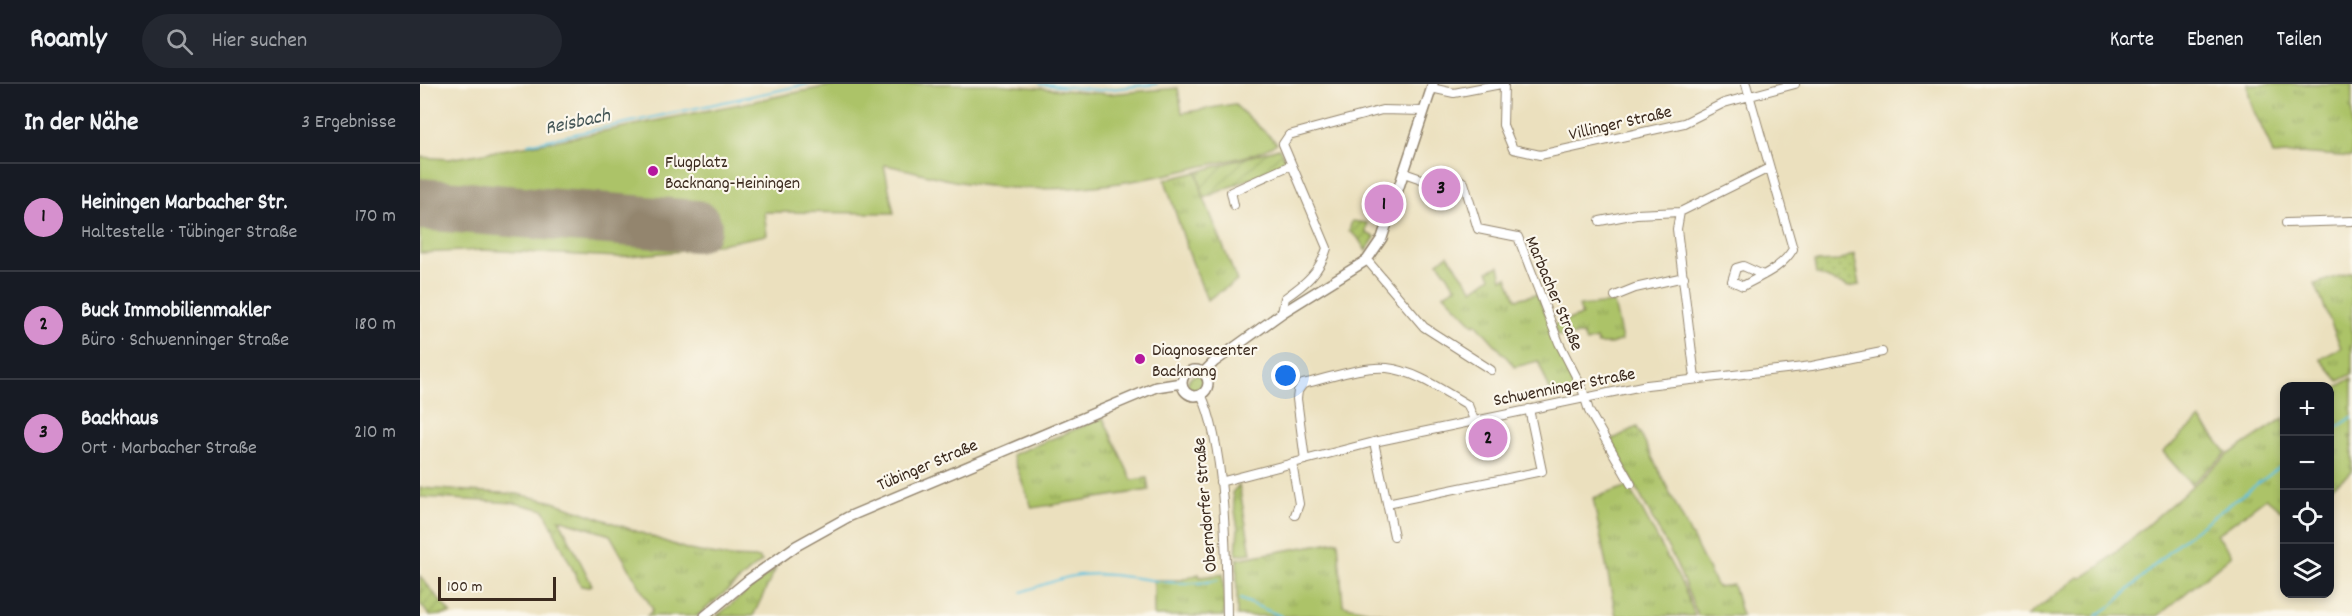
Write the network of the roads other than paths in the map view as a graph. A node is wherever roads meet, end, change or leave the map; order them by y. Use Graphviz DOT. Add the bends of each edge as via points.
graph roads {
  1 [pos="1502,84"];
  2 [pos="1746,84"];
  3 [pos="1795,84"];
  4 [pos="1432,86"];
  5 [pos="1750,97"];
  6 [pos="1423,111"];
  7 [pos="1291,165"];
  8 [pos="1769,168"];
  9 [pos="1404,173"];
  10 [pos="1233,205"];
  11 [pos="1680,212"];
  12 [pos="1600,221"];
  13 [pos="2352,221"];
  14 [pos="2286,223"];
  15 [pos="1367,260"];
  16 [pos="1763,275"];
  17 [pos="1684,277"];
  18 [pos="1615,296"];
  19 [pos="1282,313"];
  20 [pos="1882,352"];
  21 [pos="1491,370"];
  22 [pos="1203,373"];
  23 [pos="1695,378"];
  24 [pos="1182,383"];
  25 [pos="1201,394"];
  26 [pos="1583,399"];
  27 [pos="1529,409"];
  28 [pos="1474,420"];
  29 [pos="1374,442"];
  30 [pos="1305,460"];
  31 [pos="1292,463"];
  32 [pos="1220,482"];
  33 [pos="1631,484"];
  34 [pos="1387,503"];
  35 [pos="1295,515"];
  36 [pos="1394,536"];
  37 [pos="705,616"];
  38 [pos="1227,616"];
  1 -- 4 [label="street" via="1454,93"];
  1 -- 5 [label="street, Villinger Straße" via="1503,125 1513,149 1540,155 1684,123 1724,103"];
  2 -- 5 [label="street"];
  3 -- 5 [label="street, Villinger Straße"];
  4 -- 6 [label="street"];
  5 -- 8 [label="street"];
  6 -- 7 [label="street" via="1382,110 1289,135 1283,144"];
  6 -- 9 [label="street"];
  7 -- 10 [label="street" via="1231,192"];
  7 -- 19 [label="street" via="1327,248 1308,282 1285,298"];
  8 -- 11 [label="street"];
  8 -- 16 [label="street" via="1793,249 1785,262"];
  9 -- 15 [label="street" via="1382,238"];
  9 -- 26 [label="street, Marbacher Straße" via="1427,181 1460,180 1478,229 1518,237 1559,343 1582,388"];
  11 -- 12 [label="street"];
  11 -- 17 [label="street" via="1677,229"];
  13 -- 14 [label="street"];
  15 -- 19 [label="street"];
  15 -- 21 [label="street" via="1424,327"];
  17 -- 18 [label="street"];
  17 -- 23 [label="street"];
  19 -- 22 [label="street"];
  20 -- 23 [label="street, Schwenninger Straße" via="1812,366"];
  22 -- 24 [label="street" via="1192,370"];
  22 -- 25 [label="street" via="1208,384"];
  23 -- 26 [label="street, Schwenninger Straße"];
  24 -- 25 [label="street" via="1190,394"];
  24 -- 37 [label="street, Tübinger Straße" via="1156,387 848,517 789,551"];
  25 -- 32 [label="street, Oberndorfer Straße" via="1215,436"];
  26 -- 27 [label="street, Schwenninger Straße"];
  26 -- 33 [label="street"];
  27 -- 28 [label="street, Schwenninger Straße"];
  27 -- 34 [label="street" via="1542,471"];
  28 -- 29 [label="street, Schwenninger Straße"];
  28 -- 30 [label="street" via="1468,405 1420,378 1396,370 1365,370 1304,384 1297,399"];
  29 -- 30 [label="street, Schwenninger Straße"];
  29 -- 34 [label="street"];
  30 -- 31 [label="street, Schwenninger Straße"];
  31 -- 32 [label="street, Schwenninger Straße"];
  31 -- 35 [label="street" via="1299,504"];
  32 -- 38 [label="street, Oberndorfer Straße"];
  34 -- 36 [label="street"];
}
